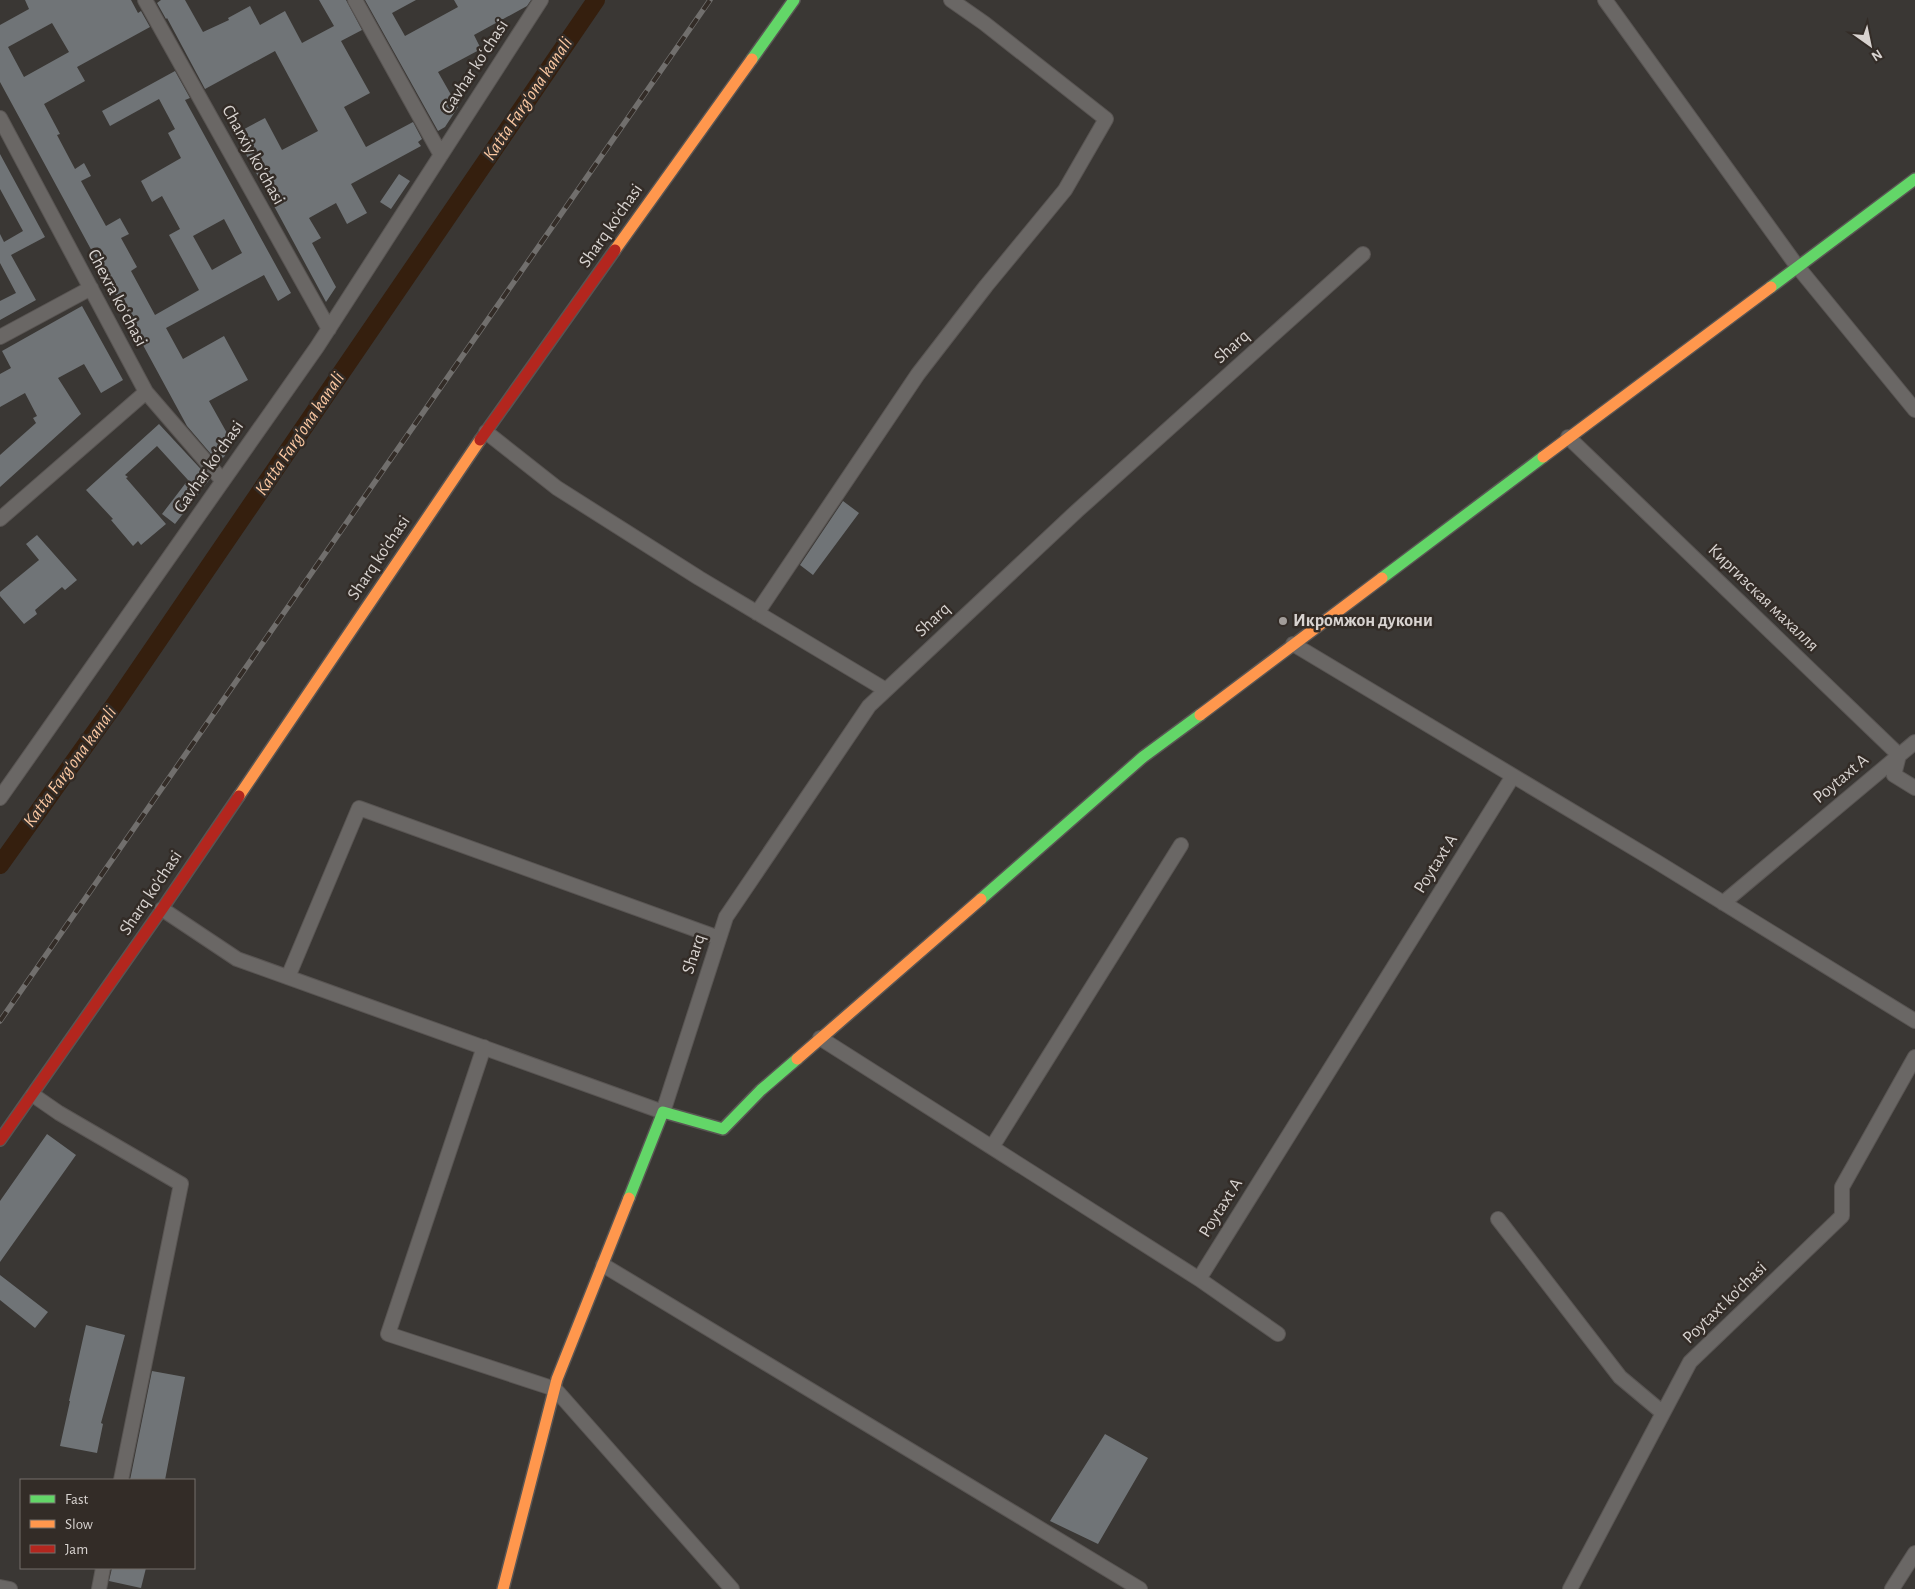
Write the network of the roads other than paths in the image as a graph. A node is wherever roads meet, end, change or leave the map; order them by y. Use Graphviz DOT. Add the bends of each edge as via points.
graph roads {
  1 [pos="145,0"];
  2 [pos="355,0"];
  3 [pos="541,0"];
  4 [pos="794,0"];
  5 [pos="951,0"];
  6 [pos="1605,0"];
  7 [pos="0,118"];
  8 [pos="441,154"];
  9 [pos="1915,179"];
  10 [pos="1363,254"];
  11 [pos="1798,266"];
  12 [pos="91,288"];
  13 [pos="329,329"];
  14 [pos="0,337"];
  15 [pos="146,392"];
  16 [pos="1915,410"];
  17 [pos="486,432"];
  18 [pos="1568,437"];
  19 [pos="222,480"];
  20 [pos="0,519"];
  21 [pos="757,612"];
  22 [pos="1294,644"];
  23 [pos="886,690"];
  24 [pos="1915,742"];
  25 [pos="1899,755"];
  26 [pos="1513,776"];
  27 [pos="1915,788"];
  28 [pos="0,798"];
  29 [pos="1181,845"];
  30 [pos="1723,903"];
  31 [pos="162,909"];
  32 [pos="719,938"];
  33 [pos="288,977"];
  34 [pos="1915,1021"];
  35 [pos="820,1038"];
  36 [pos="484,1048"];
  37 [pos="1915,1057"];
  38 [pos="33,1095"];
  39 [pos="663,1112"];
  40 [pos="0,1140"];
  41 [pos="992,1147"];
  42 [pos="1498,1219"];
  43 [pos="603,1265"];
  44 [pos="1199,1279"];
  45 [pos="1278,1334"];
  46 [pos="555,1389"];
  47 [pos="1663,1413"];
  48 [pos="121,1479"];
  49 [pos="1915,1553"];
  50 [pos="103,1569"];
  51 [pos="0,1587"];
  52 [pos="10,1589"];
  53 [pos="99,1589"];
  54 [pos="503,1589"];
  55 [pos="732,1589"];
  56 [pos="1140,1589"];
  57 [pos="1570,1589"];
  58 [pos="1892,1589"];
  1 -- 13 [label="street, Charxiy koʻchasi"];
  2 -- 8 [label="street, Gavhar koʻchasi"];
  3 -- 8 [label="street, Gavhar koʻchasi"];
  4 -- 17 [label="street, Sharq ko'chasi"];
  5 -- 21 [label="street" via="1106,119 1065,190 918,374"];
  6 -- 11 [label="street"];
  7 -- 12 [label="street, Chexra koʻchasi"];
  8 -- 13 [label="street, Gavhar koʻchasi"];
  9 -- 11 [label="street"];
  10 -- 23 [label="street, Sharq" via="1078,510"];
  11 -- 16 [label="street"];
  11 -- 18 [label="street"];
  12 -- 14 [label="street"];
  12 -- 15 [label="street, Chexra koʻchasi"];
  13 -- 19 [label="street, Gavhar koʻchasi"];
  15 -- 19 [label="street, Chexra koʻchasi"];
  15 -- 20 [label="street"];
  17 -- 21 [label="street" via="557,488"];
  17 -- 31 [label="street, Sharq ko'chasi"];
  18 -- 22 [label="street"];
  18 -- 25 [label="street, Киргизская махалля"];
  19 -- 28 [label="street, Gavhar koʻchasi"];
  21 -- 23 [label="street"];
  22 -- 26 [label="street"];
  22 -- 35 [label="street" via="1143,757"];
  23 -- 32 [label="street, Sharq" via="870,706 726,917"];
  24 -- 25 [label="street, Poytaxt A"];
  25 -- 27 [label="street" via="1894,775"];
  25 -- 30 [label="street, Poytaxt A"];
  26 -- 30 [label="street"];
  26 -- 44 [label="street, Poytaxt A"];
  29 -- 41 [label="street"];
  30 -- 34 [label="street"];
  31 -- 33 [label="street" via="237,959"];
  31 -- 38 [label="street, Sharq ko'chasi"];
  32 -- 33 [label="street" via="359,808"];
  32 -- 39 [label="street, Sharq"];
  33 -- 36 [label="street"];
  35 -- 39 [label="street" via="723,1129"];
  35 -- 41 [label="street"];
  36 -- 39 [label="street"];
  36 -- 46 [label="street" via="388,1334"];
  37 -- 47 [label="street, Poytaxt ko'chasi" via="1842,1187 1842,1216 1690,1362"];
  38 -- 40 [label="street, Sharq ko'chasi"];
  38 -- 48 [label="street" via="181,1184"];
  39 -- 43 [label="street"];
  41 -- 44 [label="street"];
  42 -- 47 [label="street" via="1620,1377"];
  43 -- 46 [label="street"];
  43 -- 56 [label="street"];
  44 -- 45 [label="street"];
  46 -- 54 [label="street"];
  46 -- 55 [label="street"];
  47 -- 57 [label="street, Poytaxt ko'chasi"];
  49 -- 58 [label="street"];
  50 -- 53 [label="street"];
  51 -- 52 [label="street"];
}
